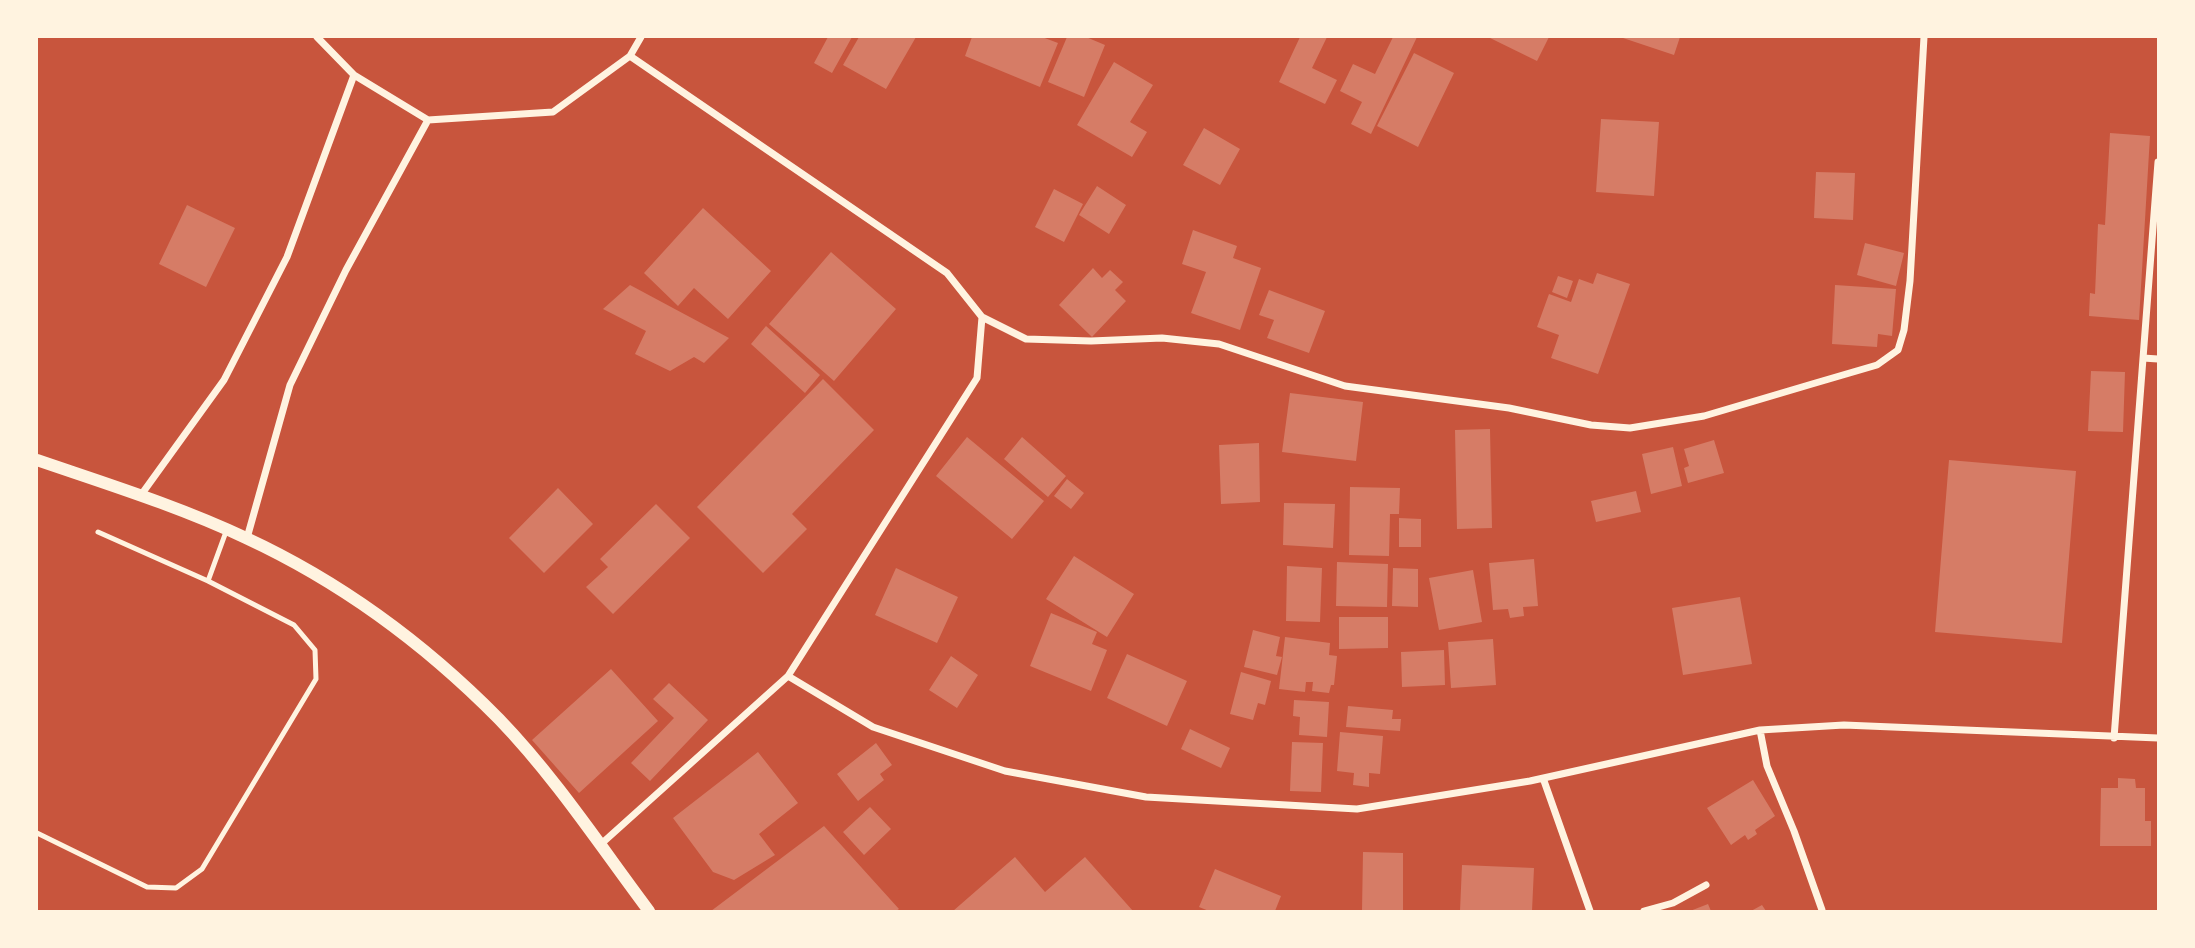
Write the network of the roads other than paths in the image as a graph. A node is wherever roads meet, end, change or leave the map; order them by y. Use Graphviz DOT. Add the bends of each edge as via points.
graph roads {
  1 [pos="317,37"];
  2 [pos="641,37"];
  3 [pos="1924,37"];
  4 [pos="630,56"];
  5 [pos="354,75"];
  6 [pos="428,120"];
  7 [pos="2158,162"];
  8 [pos="982,317"];
  9 [pos="2143,358"];
  10 [pos="2158,359"];
  11 [pos="37,460"];
  12 [pos="141,495"];
  13 [pos="227,530"];
  14 [pos="98,532"];
  15 [pos="247,538"];
  16 [pos="208,580"];
  17 [pos="789,676"];
  18 [pos="1760,730"];
  19 [pos="2114,738"];
  20 [pos="2158,738"];
  21 [pos="1543,778"];
  22 [pos="37,833"];
  23 [pos="600,845"];
  24 [pos="1706,885"];
  25 [pos="1822,910"];
  26 [pos="649,911"];
  27 [pos="1590,911"];
  28 [pos="1644,911"];
  1 -- 5 [label="street"];
  2 -- 4 [label="street"];
  3 -- 8 [label="street" via="1904,330 1898,350 1877,365 1704,416 1630,428 1345,387 1219,344 1162,338 1026,339"];
  4 -- 6 [label="street" via="553,112"];
  4 -- 8 [label="street" via="947,273"];
  5 -- 6 [label="street"];
  5 -- 12 [label="street" via="287,257 224,380"];
  6 -- 15 [label="street" via="290,385"];
  7 -- 9 [label="street"];
  8 -- 17 [label="street" via="977,378"];
  9 -- 10 [label="street"];
  9 -- 19 [label="street"];
  11 -- 12 [label="street"];
  12 -- 13 [label="street"];
  13 -- 15 [label="street"];
  13 -- 16 [label="lane"];
  14 -- 16 [label="lane"];
  15 -- 23 [label="street" via="375,611 446,668 500,721"];
  16 -- 22 [label="lane" via="294,625 315,650 316,679 202,869 176,888 147,887"];
  17 -- 21 [label="street" via="873,727 1005,771 1146,797 1357,809"];
  17 -- 23 [label="street"];
  18 -- 19 [label="street" via="1844,725"];
  18 -- 21 [label="street"];
  18 -- 25 [label="street" via="1767,766"];
  19 -- 20 [label="street"];
  21 -- 27 [label="street"];
  23 -- 26 [label="street"];
  24 -- 28 [label="street" via="1673,903"];
}
